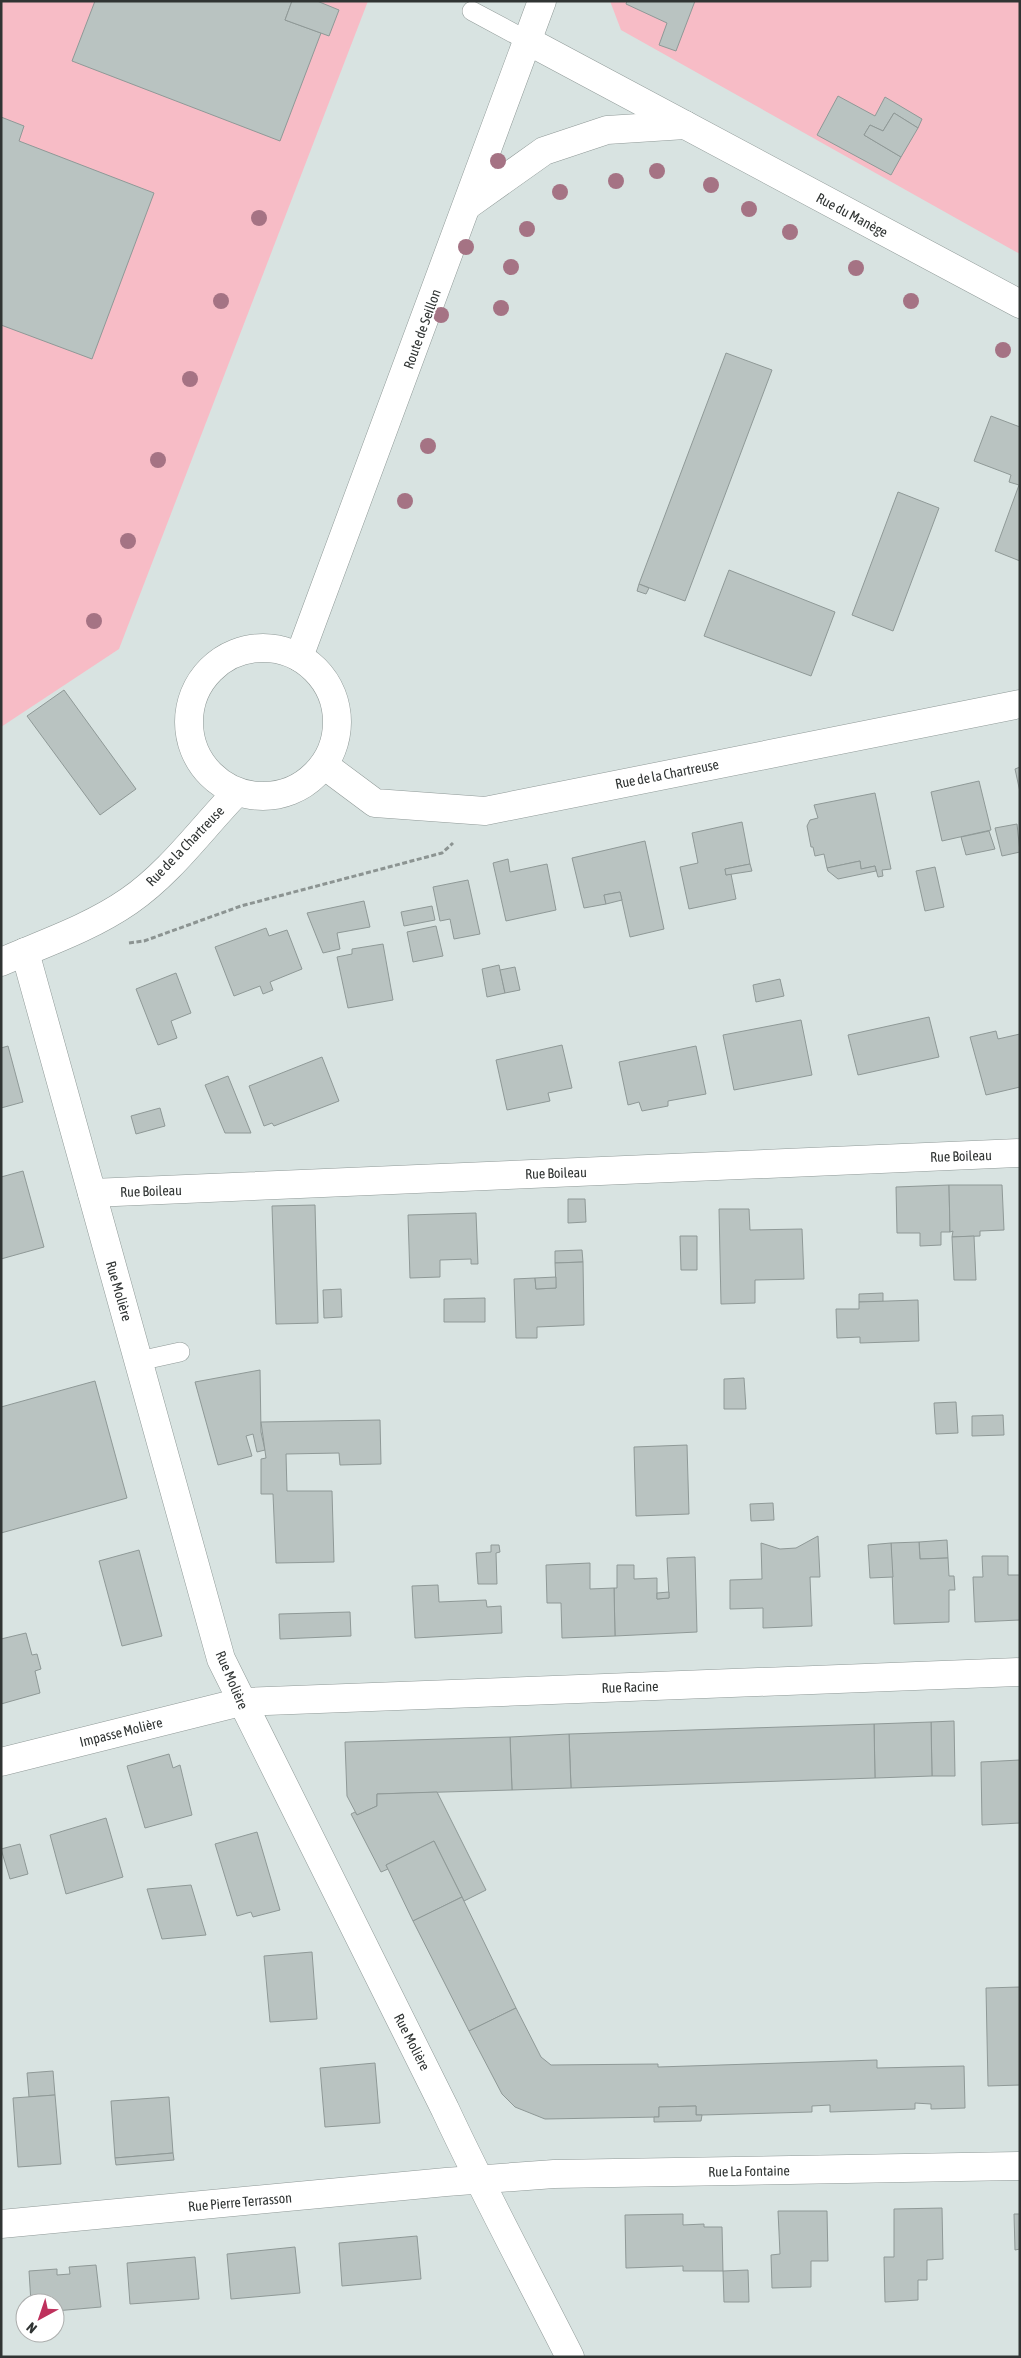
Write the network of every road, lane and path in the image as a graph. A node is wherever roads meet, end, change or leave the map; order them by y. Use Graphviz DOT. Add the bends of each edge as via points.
graph roads {
  1 [pos="542,1"];
  2 [pos="472,11"];
  3 [pos="528,41"];
  4 [pos="685,126"];
  5 [pos="468,205"];
  6 [pos="1020,304"];
  7 [pos="299,657"];
  8 [pos="1020,704"];
  9 [pos="324,765"];
  10 [pos="237,792"];
  11 [pos="485,810"];
  12 [pos="124,943"];
  13 [pos="13,957"];
  14 [pos="1020,1153"];
  15 [pos="92,1194"];
  16 [pos="180,1352"];
  17 [pos="138,1361"];
  18 [pos="1020,1672"];
  19 [pos="241,1702"];
  20 [pos="1,1762"];
  21 [pos="1020,2166"];
  22 [pos="478,2179"];
  23 [pos="1,2224"];
  24 [pos="570,2357"];
  1 -- 3 [label="street, Route de Seillon"];
  2 -- 3 [label="lane"];
  3 -- 4 [label="street, Rue du Manège"];
  3 -- 5 [label="street, Route de Seillon"];
  4 -- 5 [label="street" via="607,130 544,151"];
  4 -- 6 [label="street, Rue du Manège"];
  5 -- 7 [label="street, Route de Seillon"];
  7 -- 9 [label="street" via="318,672 332,694 337,717 335,742"];
  7 -- 10 [label="street" via="276,648 251,648 235,653 208,671 194,691 188,714 190,739 199,762 216,780"];
  8 -- 11 [label="street, Rue de la Chartreuse"];
  9 -- 10 [label="street" via="307,782 285,794 261,797"];
  9 -- 11 [label="street, Rue de la Chartreuse" via="375,804"];
  10 -- 13 [label="street, Rue de la Chartreuse" via="171,865 130,901 69,935"];
  11 -- 12 [label="path" via="442,853 241,906 144,941"];
  13 -- 15 [label="street, Rue Molière"];
  14 -- 15 [label="street, Rue Boileau" via="208,1195"];
  15 -- 17 [label="street, Rue Molière"];
  16 -- 17 [label="lane"];
  17 -- 19 [label="street, Rue Molière" via="221,1659"];
  18 -- 19 [label="street, Rue Racine"];
  19 -- 20 [label="street, Impasse Molière"];
  19 -- 22 [label="street, Rue Molière"];
  21 -- 22 [label="street, Rue La Fontaine" via="554,2174"];
  22 -- 23 [label="street, Rue Pierre Terrasson"];
  22 -- 24 [label="street, Rue Molière" via="500,2216"];
}
